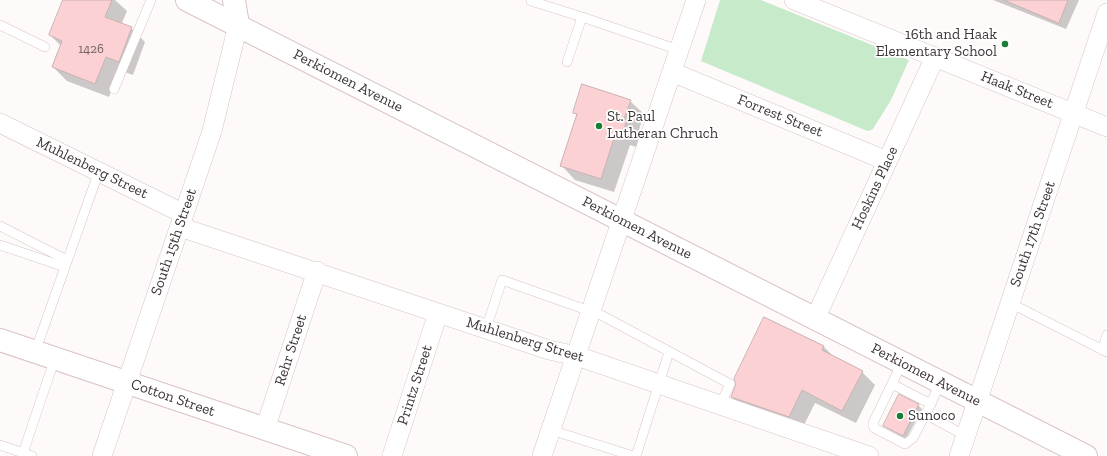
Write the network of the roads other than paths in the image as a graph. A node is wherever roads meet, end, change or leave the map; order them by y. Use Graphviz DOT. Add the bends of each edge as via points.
graph roads {
  1 [pos="151,0"];
  2 [pos="187,0"];
  3 [pos="234,0"];
  4 [pos="696,0"];
  5 [pos="794,0"];
  6 [pos="531,2"];
  7 [pos="1107,13"];
  8 [pos="582,17"];
  9 [pos="0,25"];
  10 [pos="238,25"];
  11 [pos="45,47"];
  12 [pos="679,50"];
  13 [pos="934,57"];
  14 [pos="567,62"];
  15 [pos="672,72"];
  16 [pos="114,88"];
  17 [pos="1074,113"];
  18 [pos="0,123"];
  19 [pos="1107,127"];
  20 [pos="887,161"];
  21 [pos="99,171"];
  22 [pos="182,220"];
  23 [pos="622,221"];
  24 [pos="0,226"];
  25 [pos="0,245"];
  26 [pos="66,263"];
  27 [pos="317,272"];
  28 [pos="1010,303"];
  29 [pos="591,311"];
  30 [pos="438,313"];
  31 [pos="815,319"];
  32 [pos="486,329"];
  33 [pos="1107,335"];
  34 [pos="0,340"];
  35 [pos="1104,351"];
  36 [pos="669,352"];
  37 [pos="45,355"];
  38 [pos="576,356"];
  39 [pos="902,363"];
  40 [pos="126,382"];
  41 [pos="940,382"];
  42 [pos="659,384"];
  43 [pos="892,384"];
  44 [pos="978,401"];
  45 [pos="931,404"];
  46 [pos="720,405"];
  47 [pos="925,414"];
  48 [pos="265,429"];
  49 [pos="551,430"];
  50 [pos="966,436"];
  51 [pos="0,445"];
  52 [pos="322,452"];
  53 [pos="23,453"];
  54 [pos="32,456"];
  55 [pos="102,456"];
  56 [pos="346,456"];
  57 [pos="392,456"];
  58 [pos="542,456"];
  59 [pos="635,456"];
  60 [pos="867,456"];
  61 [pos="959,456"];
  62 [pos="1086,456"];
  1 -- 16 [label="lane"];
  2 -- 10 [label="main road, Perkiomen Avenue"];
  3 -- 10 [label="main road"];
  4 -- 12 [label="street"];
  5 -- 13 [label="street, Haak Street"];
  6 -- 8 [label="lane"];
  7 -- 17 [label="street, South 17th Street"];
  8 -- 12 [label="lane"];
  8 -- 14 [label="lane"];
  9 -- 11 [label="lane"];
  10 -- 22 [label="street, South 15th Street" via="212,131"];
  10 -- 23 [label="main road, Perkiomen Avenue"];
  12 -- 15 [label="street"];
  13 -- 17 [label="street, Haak Street"];
  13 -- 20 [label="street, Hoskins Place"];
  15 -- 20 [label="street, Forrest Street"];
  15 -- 23 [label="street"];
  17 -- 19 [label="street, Haak Street"];
  17 -- 28 [label="street, South 17th Street"];
  18 -- 21 [label="street, Muhlenberg Street"];
  20 -- 31 [label="street, Hoskins Place"];
  21 -- 22 [label="street, Muhlenberg Street"];
  21 -- 26 [label="lane"];
  22 -- 27 [label="street, Muhlenberg Street"];
  22 -- 40 [label="street, South 15th Street"];
  23 -- 29 [label="street"];
  23 -- 31 [label="main road, Perkiomen Avenue"];
  24 -- 26 [label="lane"];
  25 -- 26 [label="lane"];
  26 -- 37 [label="lane"];
  27 -- 30 [label="street, Muhlenberg Street"];
  27 -- 48 [label="street, Rehr Street"];
  28 -- 35 [label="lane"];
  28 -- 44 [label="street, South 17th Street"];
  29 -- 32 [label="lane" via="502,280"];
  29 -- 36 [label="lane"];
  29 -- 38 [label="street"];
  30 -- 32 [label="street, Muhlenberg Street"];
  30 -- 57 [label="street, Printz Street"];
  31 -- 39 [label="main road, Perkiomen Avenue"];
  32 -- 38 [label="street, Muhlenberg Street" via="549,350"];
  33 -- 35 [label="lane"];
  34 -- 37 [label="main road, Cotton Street"];
  36 -- 42 [label="lane"];
  36 -- 46 [label="lane" via="730,384"];
  37 -- 40 [label="main road, Cotton Street"];
  37 -- 53 [label="lane"];
  38 -- 42 [label="street, Muhlenberg Street"];
  38 -- 49 [label="street"];
  39 -- 41 [label="main road, Perkiomen Avenue"];
  39 -- 43 [label="lane"];
  40 -- 48 [label="main road, Cotton Street"];
  40 -- 55 [label="street, South 15th Street"];
  41 -- 44 [label="main road, Perkiomen Avenue"];
  41 -- 45 [label="lane"];
  42 -- 46 [label="street, Muhlenberg Street"];
  42 -- 59 [label="lane"];
  43 -- 45 [label="lane"];
  43 -- 47 [label="lane" via="873,423 874,428 905,444 913,438"];
  44 -- 50 [label="street, South 17th Street"];
  44 -- 62 [label="main road, Perkiomen Avenue"];
  45 -- 47 [label="lane"];
  46 -- 60 [label="street, Muhlenberg Street"];
  47 -- 50 [label="lane"];
  48 -- 52 [label="main road, Cotton Street"];
  49 -- 58 [label="street"];
  49 -- 59 [label="lane"];
  50 -- 61 [label="street, South 17th Street"];
  51 -- 53 [label="lane"];
  52 -- 56 [label="main road, Cotton Street"];
  53 -- 54 [label="lane"];
}
